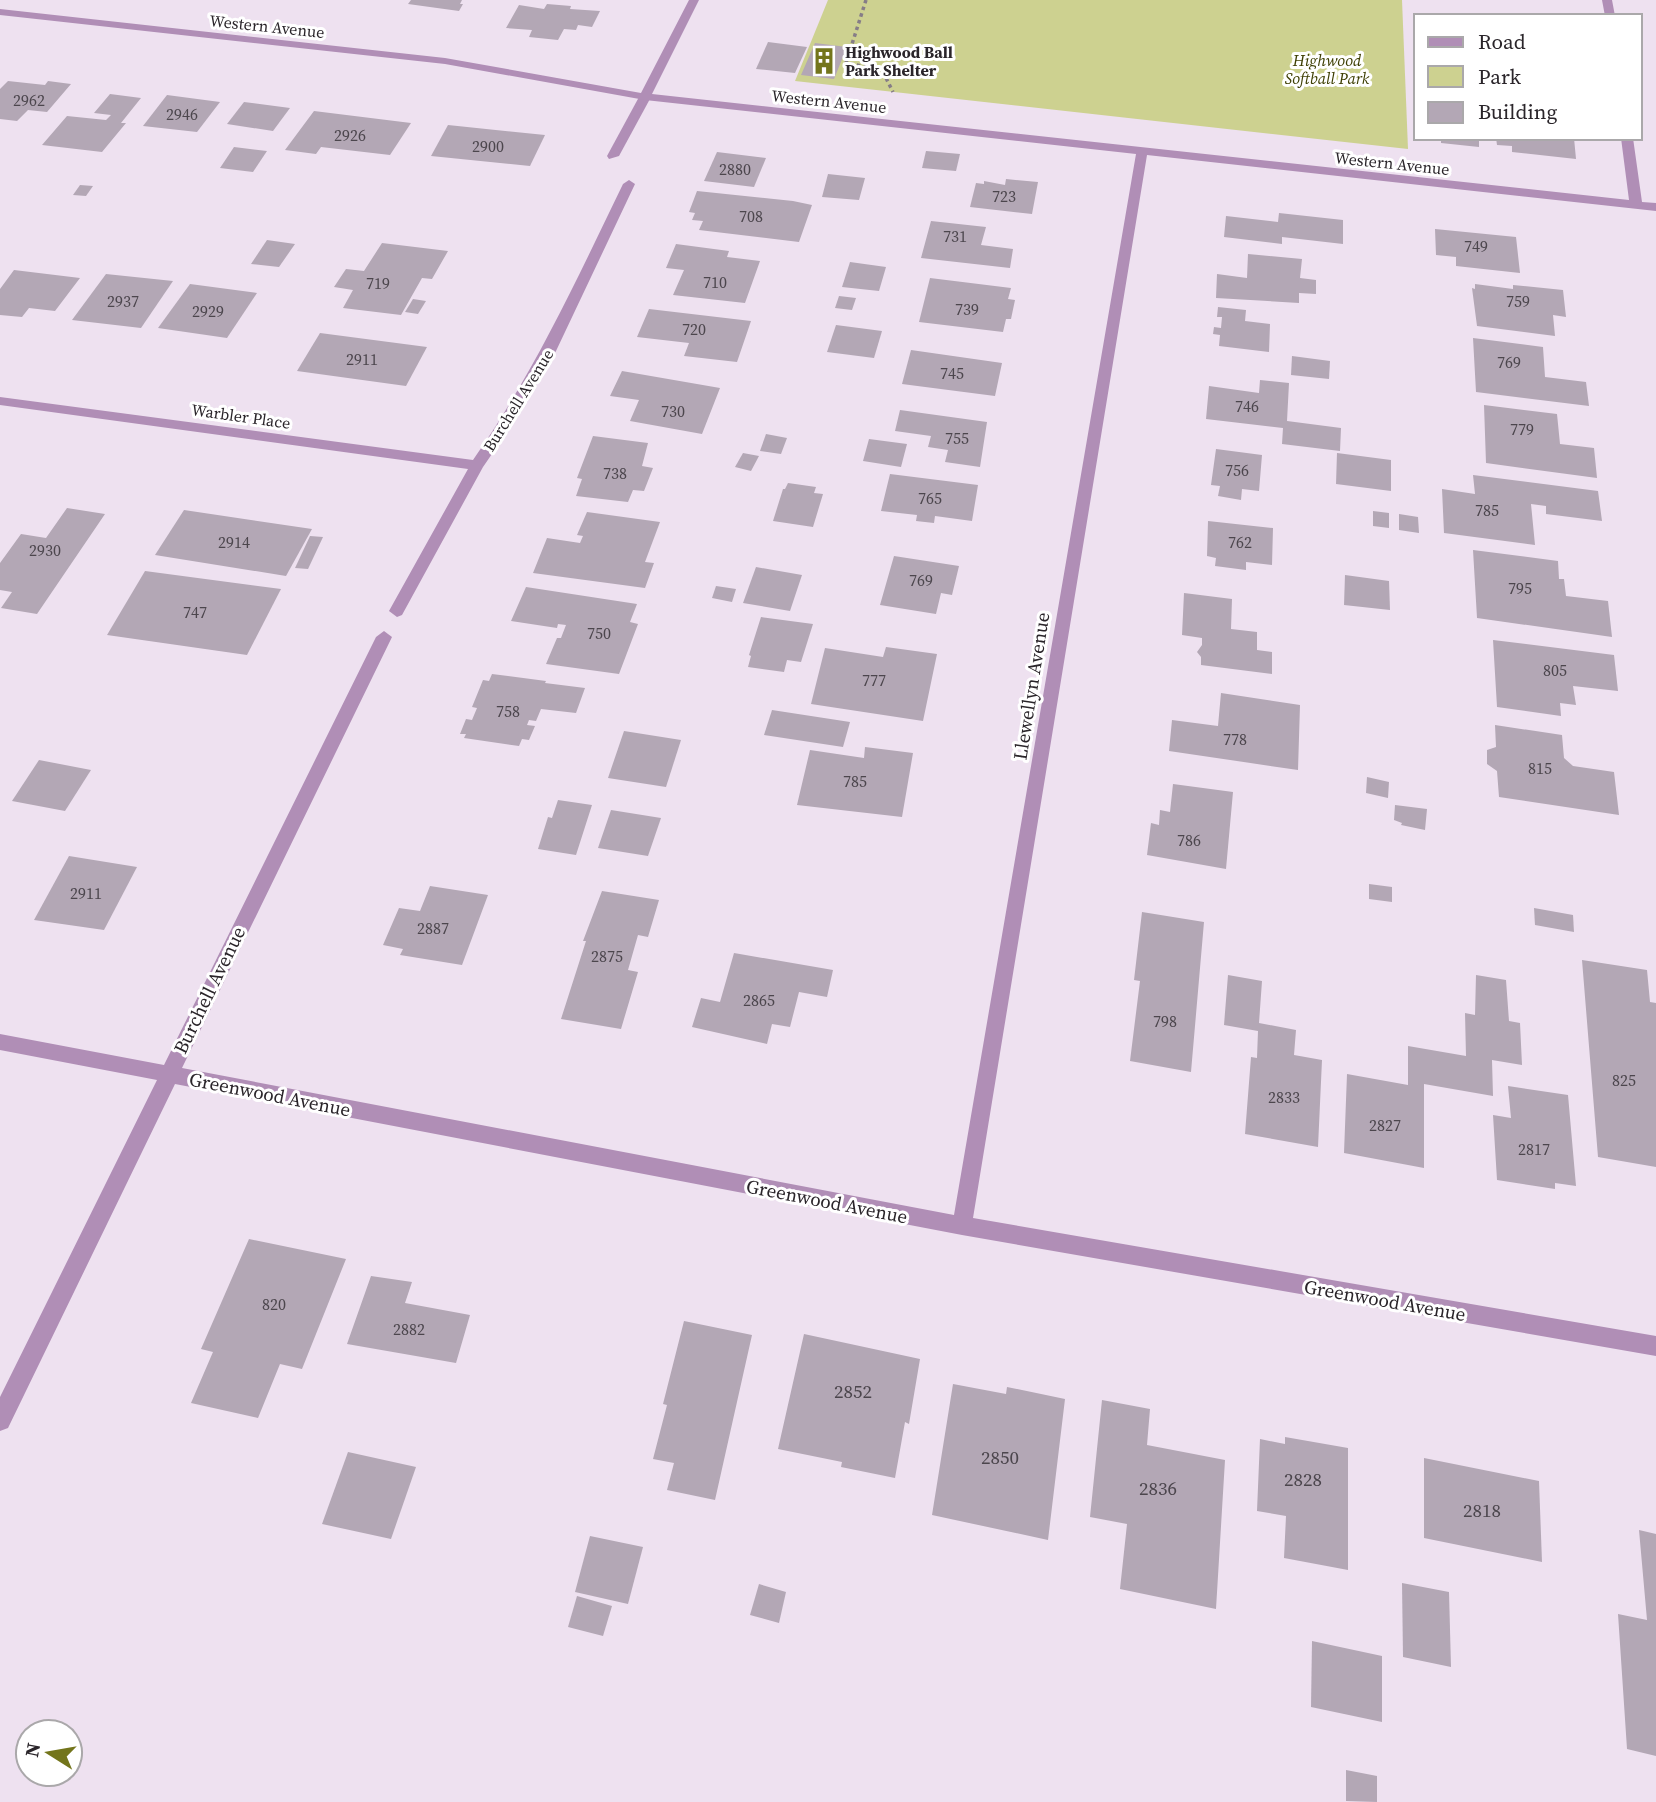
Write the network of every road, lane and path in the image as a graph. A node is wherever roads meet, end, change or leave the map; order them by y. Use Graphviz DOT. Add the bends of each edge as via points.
graph roads {
  1 [pos="694,0"];
  2 [pos="866,0"];
  3 [pos="0,12"];
  4 [pos="893,92"];
  5 [pos="645,97"];
  6 [pos="1627,140"];
  7 [pos="1142,152"];
  8 [pos="613,156"];
  9 [pos="629,184"];
  10 [pos="1636,205"];
  11 [pos="1656,207"];
  12 [pos="0,401"];
  13 [pos="477,465"];
  14 [pos="397,611"];
  15 [pos="384,637"];
  16 [pos="0,1042"];
  17 [pos="167,1075"];
  18 [pos="962,1226"];
  19 [pos="1656,1346"];
  20 [pos="0,1420"];
  1 -- 5 [label="street"];
  2 -- 4 [label="path" via="846,63 882,70"];
  3 -- 5 [label="street, Western Avenue" via="444,61"];
  5 -- 7 [label="street, Western Avenue"];
  5 -- 8 [label="street"];
  6 -- 10 [label="street"];
  7 -- 10 [label="street, Western Avenue"];
  7 -- 18 [label="street, Llewellyn Avenue"];
  9 -- 13 [label="street, Burchell Avenue" via="549,351"];
  10 -- 11 [label="street, Western Avenue"];
  12 -- 13 [label="street, Warbler Place"];
  13 -- 14 [label="street, Burchell Avenue"];
  15 -- 17 [label="street, Burchell Avenue"];
  16 -- 17 [label="street, Greenwood Avenue"];
  17 -- 18 [label="street, Greenwood Avenue"];
  17 -- 20 [label="street, Burchell Avenue"];
  18 -- 19 [label="street, Greenwood Avenue"];
}
